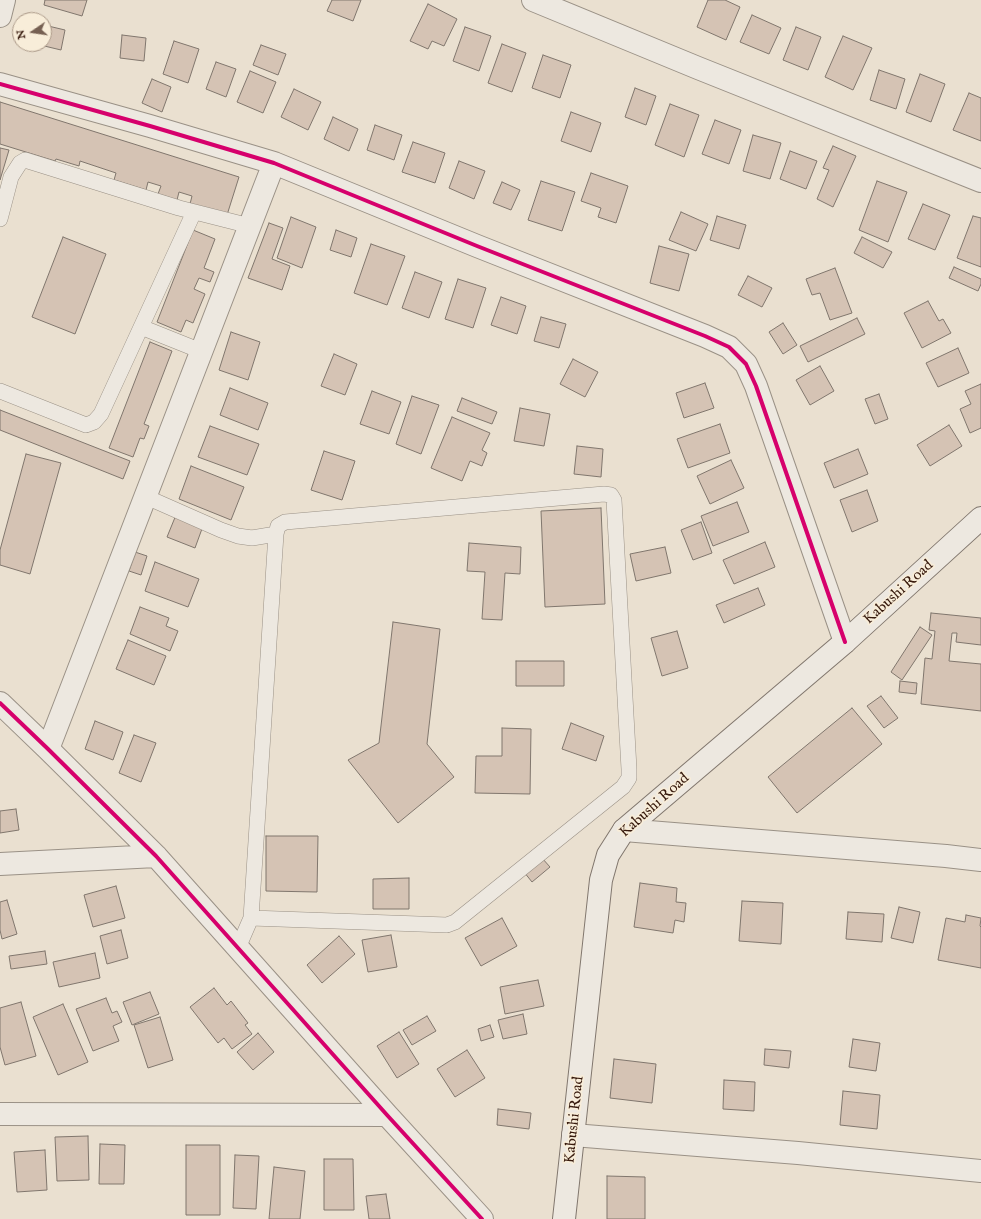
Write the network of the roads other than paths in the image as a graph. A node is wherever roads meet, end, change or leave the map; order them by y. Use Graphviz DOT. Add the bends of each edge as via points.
graph roads {
  1 [pos="4,0"];
  2 [pos="533,0"];
  3 [pos="0,16"];
  4 [pos="0,84"];
  5 [pos="274,163"];
  6 [pos="981,181"];
  7 [pos="194,212"];
  8 [pos="0,219"];
  9 [pos="250,226"];
  10 [pos="141,326"];
  11 [pos="201,351"];
  12 [pos="0,391"];
  13 [pos="144,496"];
  14 [pos="981,518"];
  15 [pos="276,534"];
  16 [pos="845,642"];
  17 [pos="0,703"];
  18 [pos="48,749"];
  19 [pos="624,830"];
  20 [pos="156,856"];
  21 [pos="981,860"];
  22 [pos="0,864"];
  23 [pos="252,918"];
  24 [pos="238,948"];
  25 [pos="0,1114"];
  26 [pos="387,1115"];
  27 [pos="573,1135"];
  28 [pos="981,1171"];
  29 [pos="482,1219"];
  30 [pos="564,1219"];
  1 -- 3 [label="street"];
  2 -- 6 [label="street"];
  4 -- 5 [label="street"];
  5 -- 9 [label="street"];
  5 -- 16 [label="street" via="729,347 746,364 756,386"];
  7 -- 8 [label="lane" via="25,160 11,177"];
  7 -- 9 [label="lane"];
  7 -- 10 [label="lane"];
  9 -- 11 [label="street"];
  10 -- 11 [label="lane"];
  10 -- 12 [label="lane" via="101,414 94,422 86,425"];
  11 -- 13 [label="street"];
  13 -- 15 [label="lane" via="238,536 252,538"];
  13 -- 18 [label="street"];
  14 -- 16 [label="street, Kabushi Road"];
  15 -- 23 [label="lane"];
  15 -- 23 [label="lane" via="278,526 285,522 611,495 615,508 629,778 623,787 455,922 447,925"];
  16 -- 19 [label="street, Kabushi Road"];
  17 -- 18 [label="street"];
  18 -- 20 [label="street"];
  19 -- 21 [label="street"];
  19 -- 27 [label="street, Kabushi Road" via="608,855 601,880"];
  20 -- 22 [label="street"];
  20 -- 24 [label="street"];
  23 -- 24 [label="lane"];
  24 -- 26 [label="street"];
  25 -- 26 [label="street"];
  26 -- 29 [label="street"];
  27 -- 28 [label="street"];
  27 -- 30 [label="street, Kabushi Road"];
}
